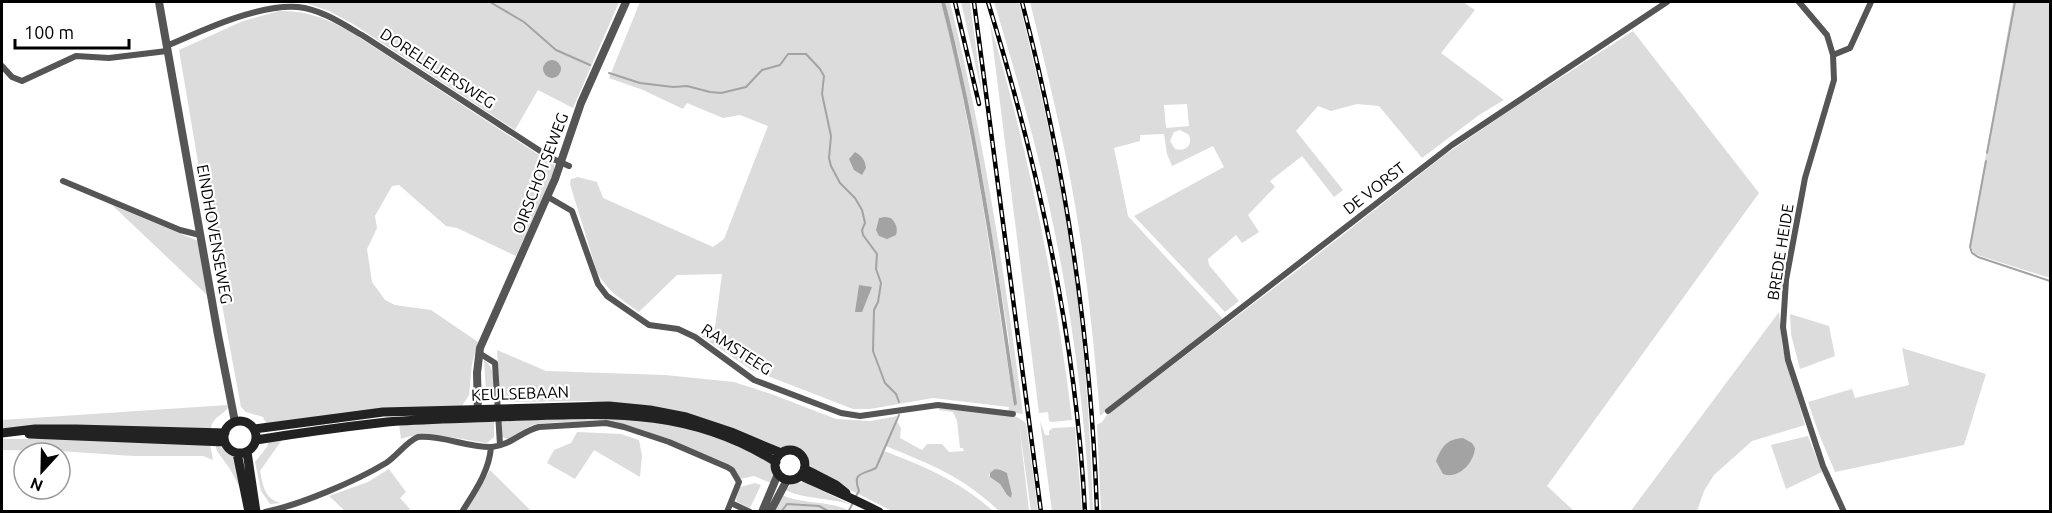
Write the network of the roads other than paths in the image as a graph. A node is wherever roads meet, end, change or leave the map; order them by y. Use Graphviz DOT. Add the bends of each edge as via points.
graph roads {
  1 [pos="159,2"];
  2 [pos="626,2"];
  3 [pos="1667,2"];
  4 [pos="1799,2"];
  5 [pos="1871,2"];
  6 [pos="285,4"];
  7 [pos="167,49"];
  8 [pos="1833,56"];
  9 [pos="2,66"];
  10 [pos="565,164"];
  11 [pos="63,181"];
  12 [pos="548,197"];
  13 [pos="200,235"];
  14 [pos="479,353"];
  15 [pos="1108,411"];
  16 [pos="478,413"];
  17 [pos="497,413"];
  18 [pos="1013,414"];
  19 [pos="235,422"];
  20 [pos="254,429"];
  21 [pos="2,433"];
  22 [pos="225,437"];
  23 [pos="256,440"];
  24 [pos="500,445"];
  25 [pos="490,447"];
  26 [pos="242,452"];
  27 [pos="778,458"];
  28 [pos="803,473"];
  29 [pos="778,474"];
  30 [pos="787,480"];
  31 [pos="731,503"];
  32 [pos="249,512"];
  33 [pos="256,512"];
  34 [pos="266,512"];
  35 [pos="462,512"];
  36 [pos="727,512"];
  37 [pos="750,512"];
  38 [pos="762,512"];
  39 [pos="770,512"];
  40 [pos="879,512"];
  41 [pos="1844,512"];
  1 -- 7 [label="street, EINDHOVENSEWEG"];
  2 -- 10 [label="street, OIRSCHOTSEWEG" via="581,103"];
  3 -- 15 [label="street, DE VORST" via="1452,145"];
  4 -- 8 [label="street, BREDE HEIDE" via="1827,35"];
  5 -- 8 [label="street" via="1850,48"];
  6 -- 7 [label="street, DORELEIJERSWEG" via="240,16"];
  6 -- 10 [label="street, DORELEIJERSWEG" via="313,11 349,28"];
  7 -- 9 [label="street" via="110,58 76,56 22,81"];
  7 -- 13 [label="street, EINDHOVENSEWEG"];
  8 -- 41 [label="street, BREDE HEIDE" via="1834,80 1805,178 1786,280 1783,327 1792,371"];
  10 -- 12 [label="street, OIRSCHOTSEWEG"];
  11 -- 13 [label="street"];
  12 -- 14 [label="street, OIRSCHOTSEWEG"];
  12 -- 18 [label="street, RAMSTEEG" via="572,211 598,284 607,296 649,326 678,329 695,337 754,380 841,413 860,416 938,405"];
  13 -- 19 [label="street, EINDHOVENSEWEG"];
  14 -- 16 [label="street, OIRSCHOTSEWEG"];
  14 -- 17 [label="street" via="495,363"];
  16 -- 17 [label="main road, KEULSEBAAN"];
  16 -- 20 [label="main road, KEULSEBAAN" via="375,413"];
  16 -- 23 [label="main road, KEULSEBAAN"];
  17 -- 24 [label="street"];
  17 -- 27 [label="main road, KEULSEBAAN" via="665,419"];
  19 -- 20 [label="main road" via="248,423"];
  19 -- 22 [label="main road" via="228,426"];
  20 -- 23 [label="main road"];
  21 -- 22 [label="main road" via="76,429"];
  22 -- 26 [label="main road" via="230,449"];
  23 -- 26 [label="main road"];
  24 -- 25 [label="street"];
  24 -- 31 [label="street" via="539,427 606,423 624,427 732,470 739,482"];
  25 -- 34 [label="street" via="418,437 371,472"];
  25 -- 35 [label="street" via="485,474"];
  26 -- 32 [label="main road"];
  26 -- 33 [label="main road"];
  27 -- 28 [label="main road" via="788,451 797,452 804,460"];
  27 -- 29 [label="main road"];
  28 -- 30 [label="main road"];
  28 -- 40 [label="main road" via="836,485"];
  29 -- 30 [label="main road"];
  29 -- 38 [label="street"];
  30 -- 39 [label="street"];
  31 -- 36 [label="street"];
  31 -- 37 [label="street"];
}
